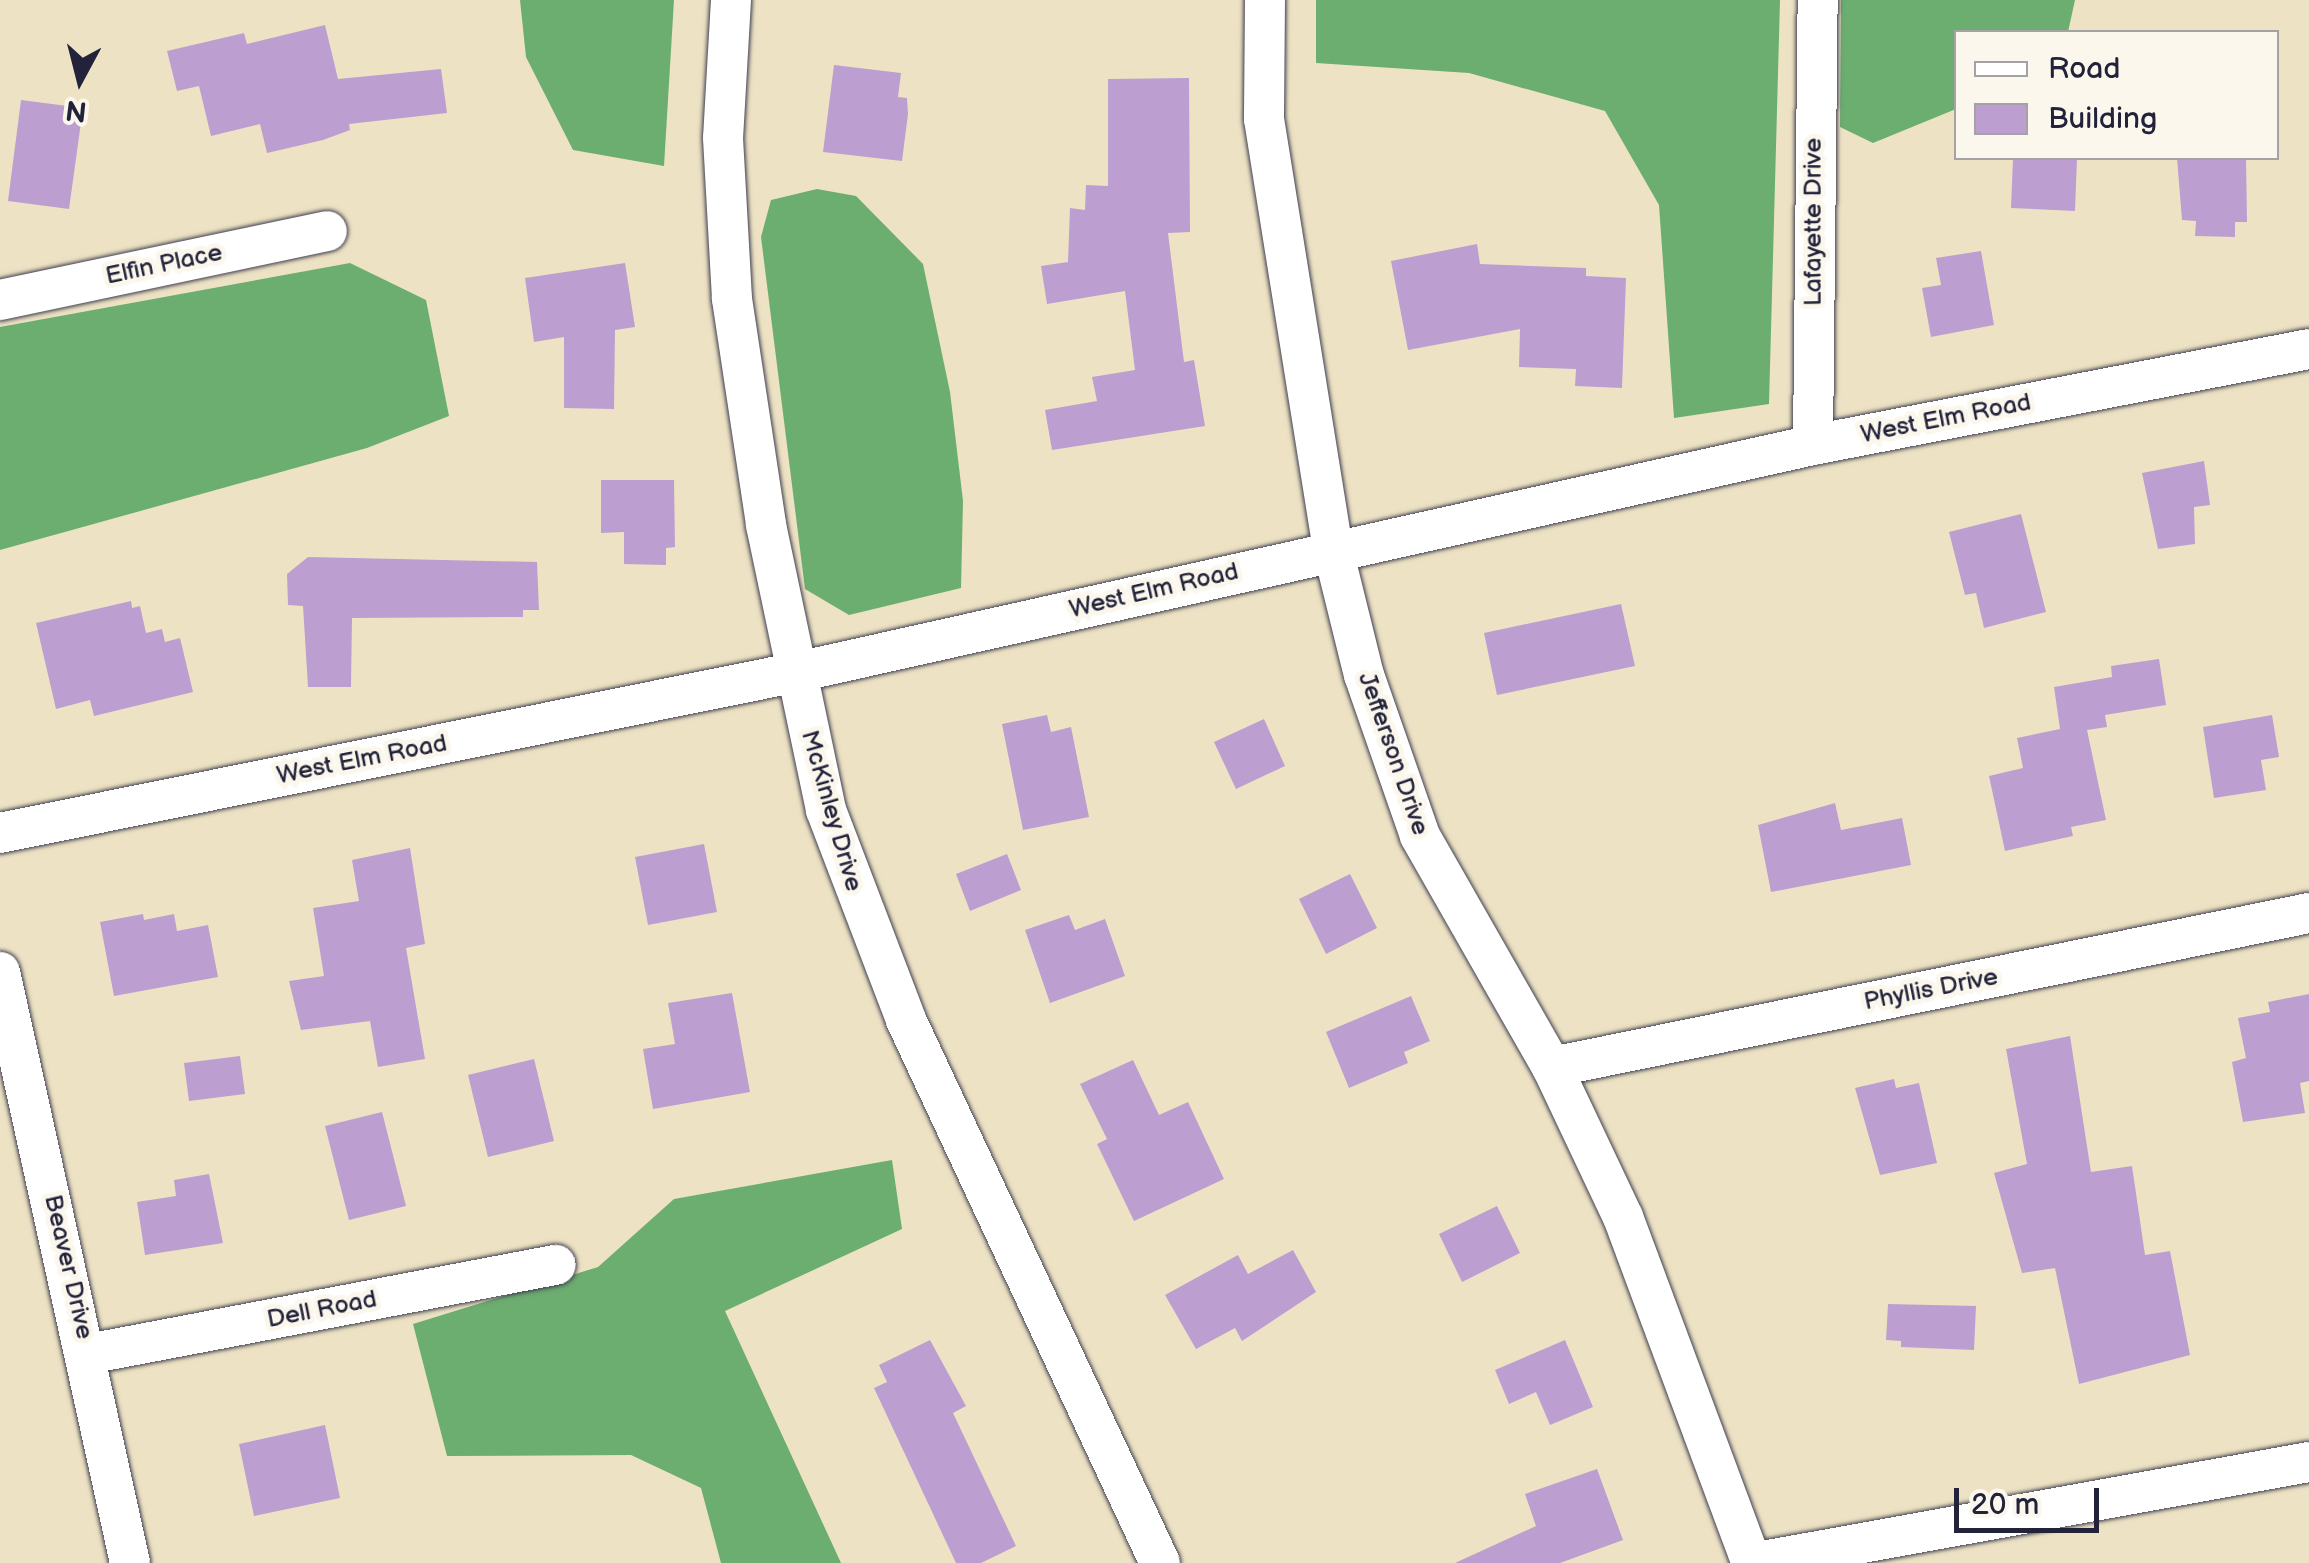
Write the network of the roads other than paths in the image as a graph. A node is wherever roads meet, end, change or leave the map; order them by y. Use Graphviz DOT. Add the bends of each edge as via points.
graph roads {
  1 [pos="731,0"];
  2 [pos="1265,0"];
  3 [pos="1818,0"];
  4 [pos="328,231"];
  5 [pos="0,300"];
  6 [pos="2309,349"];
  7 [pos="1813,444"];
  8 [pos="1333,550"];
  9 [pos="793,673"];
  10 [pos="0,832"];
  11 [pos="2309,914"];
  12 [pos="0,972"];
  13 [pos="1552,1067"];
  14 [pos="556,1265"];
  15 [pos="88,1354"];
  16 [pos="2309,1462"];
  17 [pos="130,1563"];
  18 [pos="1160,1563"];
  19 [pos="1752,1563"];
  1 -- 9 [label="street, McKinley Drive" via="723,138 732,299"];
  2 -- 8 [label="street, Jefferson Drive" via="1264,119"];
  3 -- 7 [label="street, Lafayette Drive"];
  4 -- 5 [label="street, Elfin Place"];
  6 -- 7 [label="street, West Elm Road"];
  7 -- 8 [label="street, West Elm Road"];
  8 -- 9 [label="street, West Elm Road"];
  8 -- 13 [label="street, Jefferson Drive" via="1364,676 1420,836"];
  9 -- 10 [label="street, West Elm Road"];
  9 -- 18 [label="street, McKinley Drive" via="826,810 866,924"];
  11 -- 13 [label="street, Phyllis Drive"];
  12 -- 15 [label="street, Beaver Drive"];
  13 -- 19 [label="street, Jefferson Drive" via="1645,1272"];
  14 -- 15 [label="street, Dell Road"];
  15 -- 17 [label="street, Beaver Drive"];
  16 -- 19 [label="street"];
}
